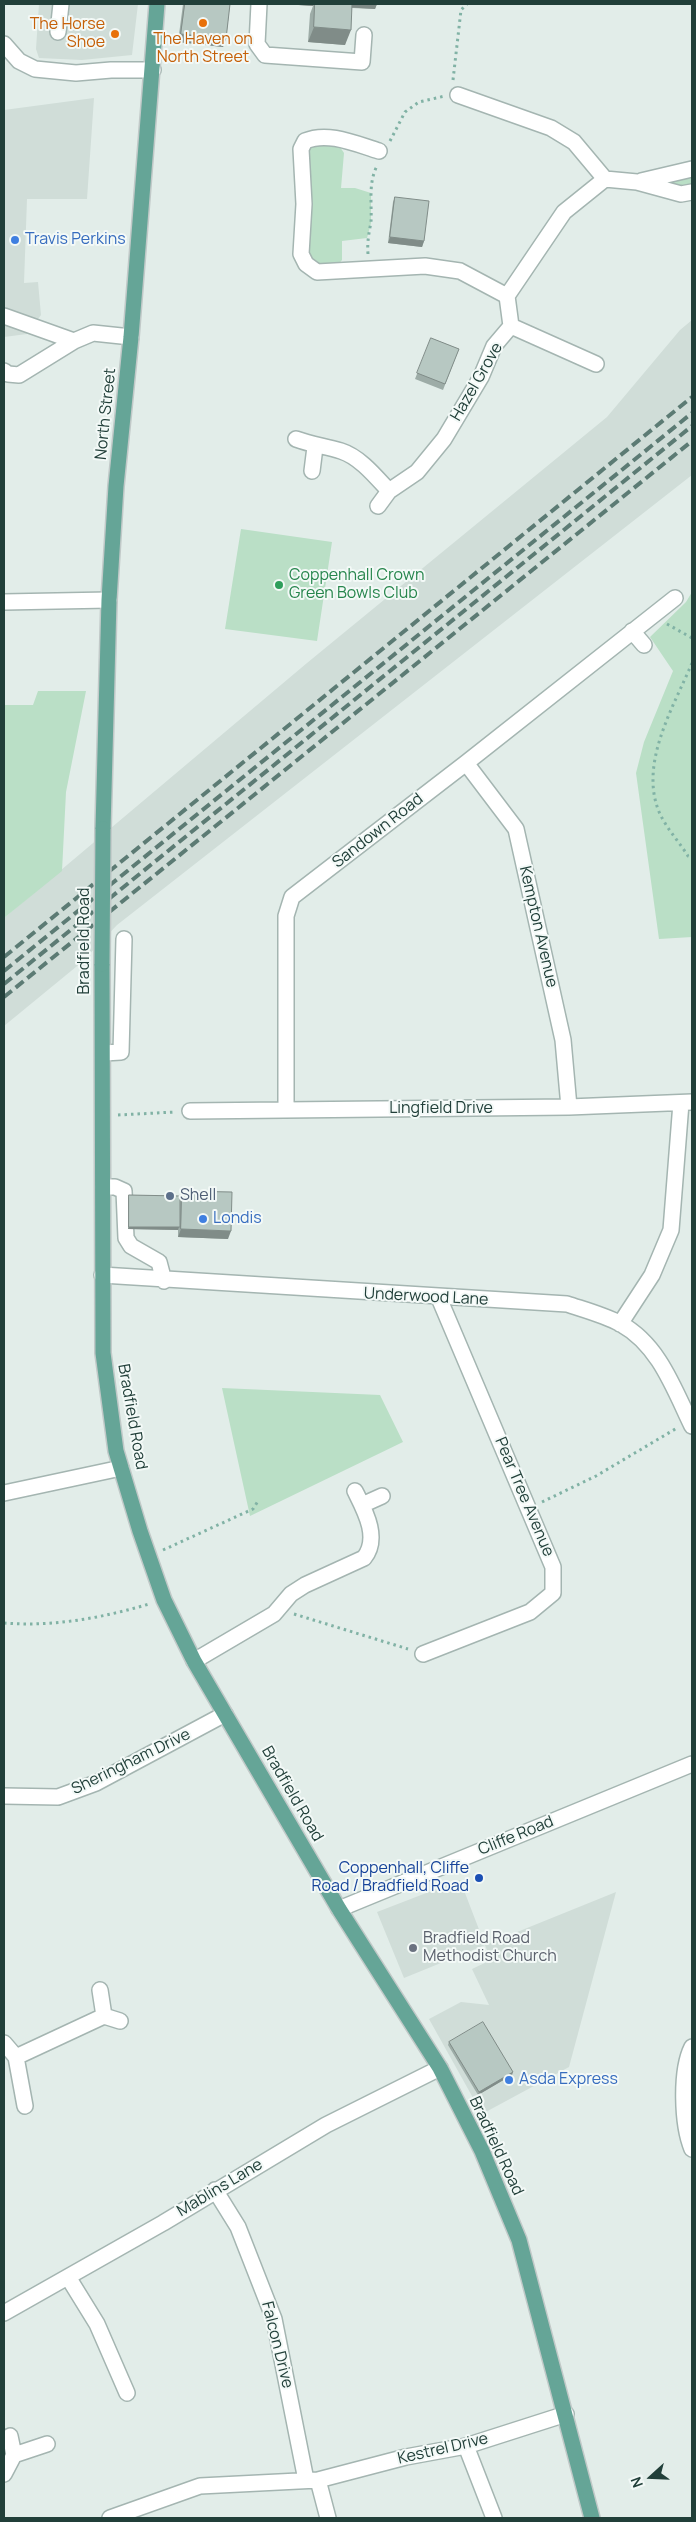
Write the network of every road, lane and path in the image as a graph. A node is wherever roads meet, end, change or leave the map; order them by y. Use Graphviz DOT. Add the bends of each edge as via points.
graph roads {
  1 [pos="61,4"];
  2 [pos="157,4"];
  3 [pos="258,4"];
  4 [pos="467,4"];
  5 [pos="58,32"];
  6 [pos="364,36"];
  7 [pos="4,44"];
  8 [pos="153,70"];
  9 [pos="454,95"];
  10 [pos="379,151"];
  11 [pos="692,168"];
  12 [pos="605,179"];
  13 [pos="637,182"];
  14 [pos="692,192"];
  15 [pos="369,270"];
  16 [pos="507,296"];
  17 [pos="4,316"];
  18 [pos="511,326"];
  19 [pos="131,337"];
  20 [pos="74,340"];
  21 [pos="596,364"];
  22 [pos="4,371"];
  23 [pos="296,439"];
  24 [pos="316,447"];
  25 [pos="312,471"];
  26 [pos="389,490"];
  27 [pos="378,506"];
  28 [pos="675,598"];
  29 [pos="109,600"];
  30 [pos="4,602"];
  31 [pos="653,616"];
  32 [pos="632,631"];
  33 [pos="692,638"];
  34 [pos="644,645"];
  35 [pos="692,663"];
  36 [pos="466,763"];
  37 [pos="103,829"];
  38 [pos="692,858"];
  39 [pos="124,939"];
  40 [pos="104,1053"];
  41 [pos="687,1102"];
  42 [pos="568,1108"];
  43 [pos="286,1110"];
  44 [pos="190,1111"];
  45 [pos="104,1115"];
  46 [pos="102,1188"];
  47 [pos="102,1275"];
  48 [pos="164,1281"];
  49 [pos="439,1298"];
  50 [pos="620,1324"];
  51 [pos="691,1423"];
  52 [pos="121,1468"];
  53 [pos="355,1492"];
  54 [pos="4,1493"];
  55 [pos="382,1496"];
  56 [pos="258,1501"];
  57 [pos="362,1505"];
  58 [pos="528,1508"];
  59 [pos="149,1556"];
  60 [pos="164,1600"];
  61 [pos="285,1619"];
  62 [pos="4,1623"];
  63 [pos="423,1654"];
  64 [pos="194,1661"];
  65 [pos="225,1714"];
  66 [pos="692,1764"];
  67 [pos="4,1796"];
  68 [pos="339,1909"];
  69 [pos="100,1990"];
  70 [pos="104,2016"];
  71 [pos="120,2021"];
  72 [pos="4,2044"];
  73 [pos="692,2047"];
  74 [pos="16,2057"];
  75 [pos="440,2068"];
  76 [pos="25,2106"];
  77 [pos="692,2149"];
  78 [pos="215,2190"];
  79 [pos="68,2277"];
  80 [pos="4,2313"];
  81 [pos="127,2393"];
  82 [pos="566,2414"];
  83 [pos="10,2436"];
  84 [pos="47,2444"];
  85 [pos="466,2446"];
  86 [pos="14,2455"];
  87 [pos="4,2474"];
  88 [pos="312,2480"];
  89 [pos="112,2518"];
  90 [pos="328,2518"];
  91 [pos="494,2518"];
  92 [pos="592,2518"];
  1 -- 5 [label="street"];
  2 -- 8 [label="main road, North Street"];
  3 -- 6 [label="street" via="257,44 265,55 362,62"];
  4 -- 9 [label="path" via="461,10"];
  7 -- 8 [label="street" via="19,61 34,70 76,73"];
  8 -- 19 [label="main road, North Street"];
  9 -- 10 [label="path" via="419,102 405,112 391,139"];
  9 -- 12 [label="street" via="552,128 574,142"];
  10 -- 15 [label="path" via="367,238"];
  10 -- 15 [label="street" via="323,137 305,141 301,149 302,254 306,264 317,272"];
  11 -- 13 [label="street"];
  12 -- 13 [label="street"];
  12 -- 16 [label="street" via="564,212"];
  13 -- 14 [label="street" via="681,194"];
  15 -- 16 [label="street" via="425,266 460,271"];
  16 -- 18 [label="street, Hazel Grove"];
  17 -- 20 [label="street"];
  18 -- 21 [label="street"];
  18 -- 26 [label="street, Hazel Grove" via="494,346 481,377 444,439 417,472"];
  19 -- 20 [label="street" via="93,333"];
  19 -- 29 [label="main road, North Street" via="116,486"];
  20 -- 22 [label="street" via="19,375"];
  23 -- 24 [label="street"];
  24 -- 25 [label="street"];
  24 -- 26 [label="street" via="342,452 359,462"];
  26 -- 27 [label="street"];
  28 -- 31 [label="street, Sandown Road"];
  29 -- 30 [label="street"];
  29 -- 37 [label="main road, North Street"];
  31 -- 32 [label="street, Sandown Road"];
  31 -- 33 [label="path"];
  32 -- 34 [label="street"];
  32 -- 36 [label="street, Sandown Road"];
  35 -- 38 [label="path" via="662,736 652,775 660,814"];
  36 -- 42 [label="street, Kempton Avenue" via="516,829 563,1040"];
  36 -- 43 [label="street, Sandown Road" via="292,897 286,916"];
  37 -- 40 [label="main road, Bradfield Road, bridge"];
  39 -- 40 [label="street" via="121,1052"];
  40 -- 45 [label="main road, Bradfield Road"];
  41 -- 42 [label="street, Lingfield Drive"];
  41 -- 50 [label="street" via="671,1230 652,1275"];
  42 -- 43 [label="street, Lingfield Drive"];
  43 -- 44 [label="street, Lingfield Drive"];
  44 -- 45 [label="path"];
  45 -- 46 [label="main road, Bradfield Road"];
  46 -- 47 [label="main road, Bradfield Road"];
  46 -- 48 [label="street" via="115,1187 124,1191 126,1238 131,1246 160,1262"];
  47 -- 48 [label="street, Underwood Lane"];
  47 -- 52 [label="main road, Bradfield Road" via="103,1353"];
  48 -- 49 [label="street, Underwood Lane"];
  49 -- 50 [label="street, Underwood Lane" via="567,1304"];
  49 -- 58 [label="street, Pear Tree Avenue"];
  50 -- 51 [label="street, Underwood Lane" via="639,1336 659,1359"];
  51 -- 58 [label="path" via="596,1476"];
  52 -- 54 [label="street"];
  52 -- 59 [label="main road, Bradfield Road"];
  53 -- 57 [label="street"];
  55 -- 57 [label="street"];
  56 -- 59 [label="path" via="253,1509"];
  57 -- 64 [label="street" via="371,1534 369,1552 364,1558 305,1585 291,1594 274,1614"];
  58 -- 63 [label="street, Pear Tree Avenue" via="553,1567 554,1592 530,1612"];
  59 -- 60 [label="main road, Bradfield Road"];
  60 -- 62 [label="path" via="124,1612 62,1623"];
  60 -- 64 [label="main road, Bradfield Road"];
  61 -- 63 [label="path" via="294,1614"];
  64 -- 65 [label="main road, Bradfield Road"];
  65 -- 67 [label="street, Sheringham Drive" via="96,1783 58,1797"];
  65 -- 68 [label="main road, Bradfield Road"];
  66 -- 68 [label="street, Cliffe Road"];
  68 -- 75 [label="main road, Bradfield Road"];
  69 -- 70 [label="street"];
  70 -- 71 [label="street"];
  70 -- 74 [label="street"];
  72 -- 74 [label="street"];
  73 -- 77 [label="street" via="688,2055 683,2097"];
  74 -- 76 [label="street"];
  75 -- 78 [label="street, Mablins Lane" via="326,2125"];
  75 -- 82 [label="main road, Bradfield Road" via="482,2151 518,2240"];
  78 -- 79 [label="street, Mablins Lane"];
  78 -- 88 [label="street, Falcon Drive" via="238,2226 274,2319"];
  79 -- 80 [label="street, Mablins Lane"];
  79 -- 81 [label="street" via="97,2324"];
  82 -- 85 [label="street, Kestrel Drive"];
  82 -- 92 [label="main road, Bradfield Road"];
  83 -- 86 [label="street"];
  84 -- 86 [label="street"];
  85 -- 88 [label="street, Kestrel Drive"];
  85 -- 91 [label="street"];
  86 -- 87 [label="street"];
  88 -- 89 [label="street, Kestrel Drive" via="200,2486"];
  88 -- 90 [label="street"];
}
